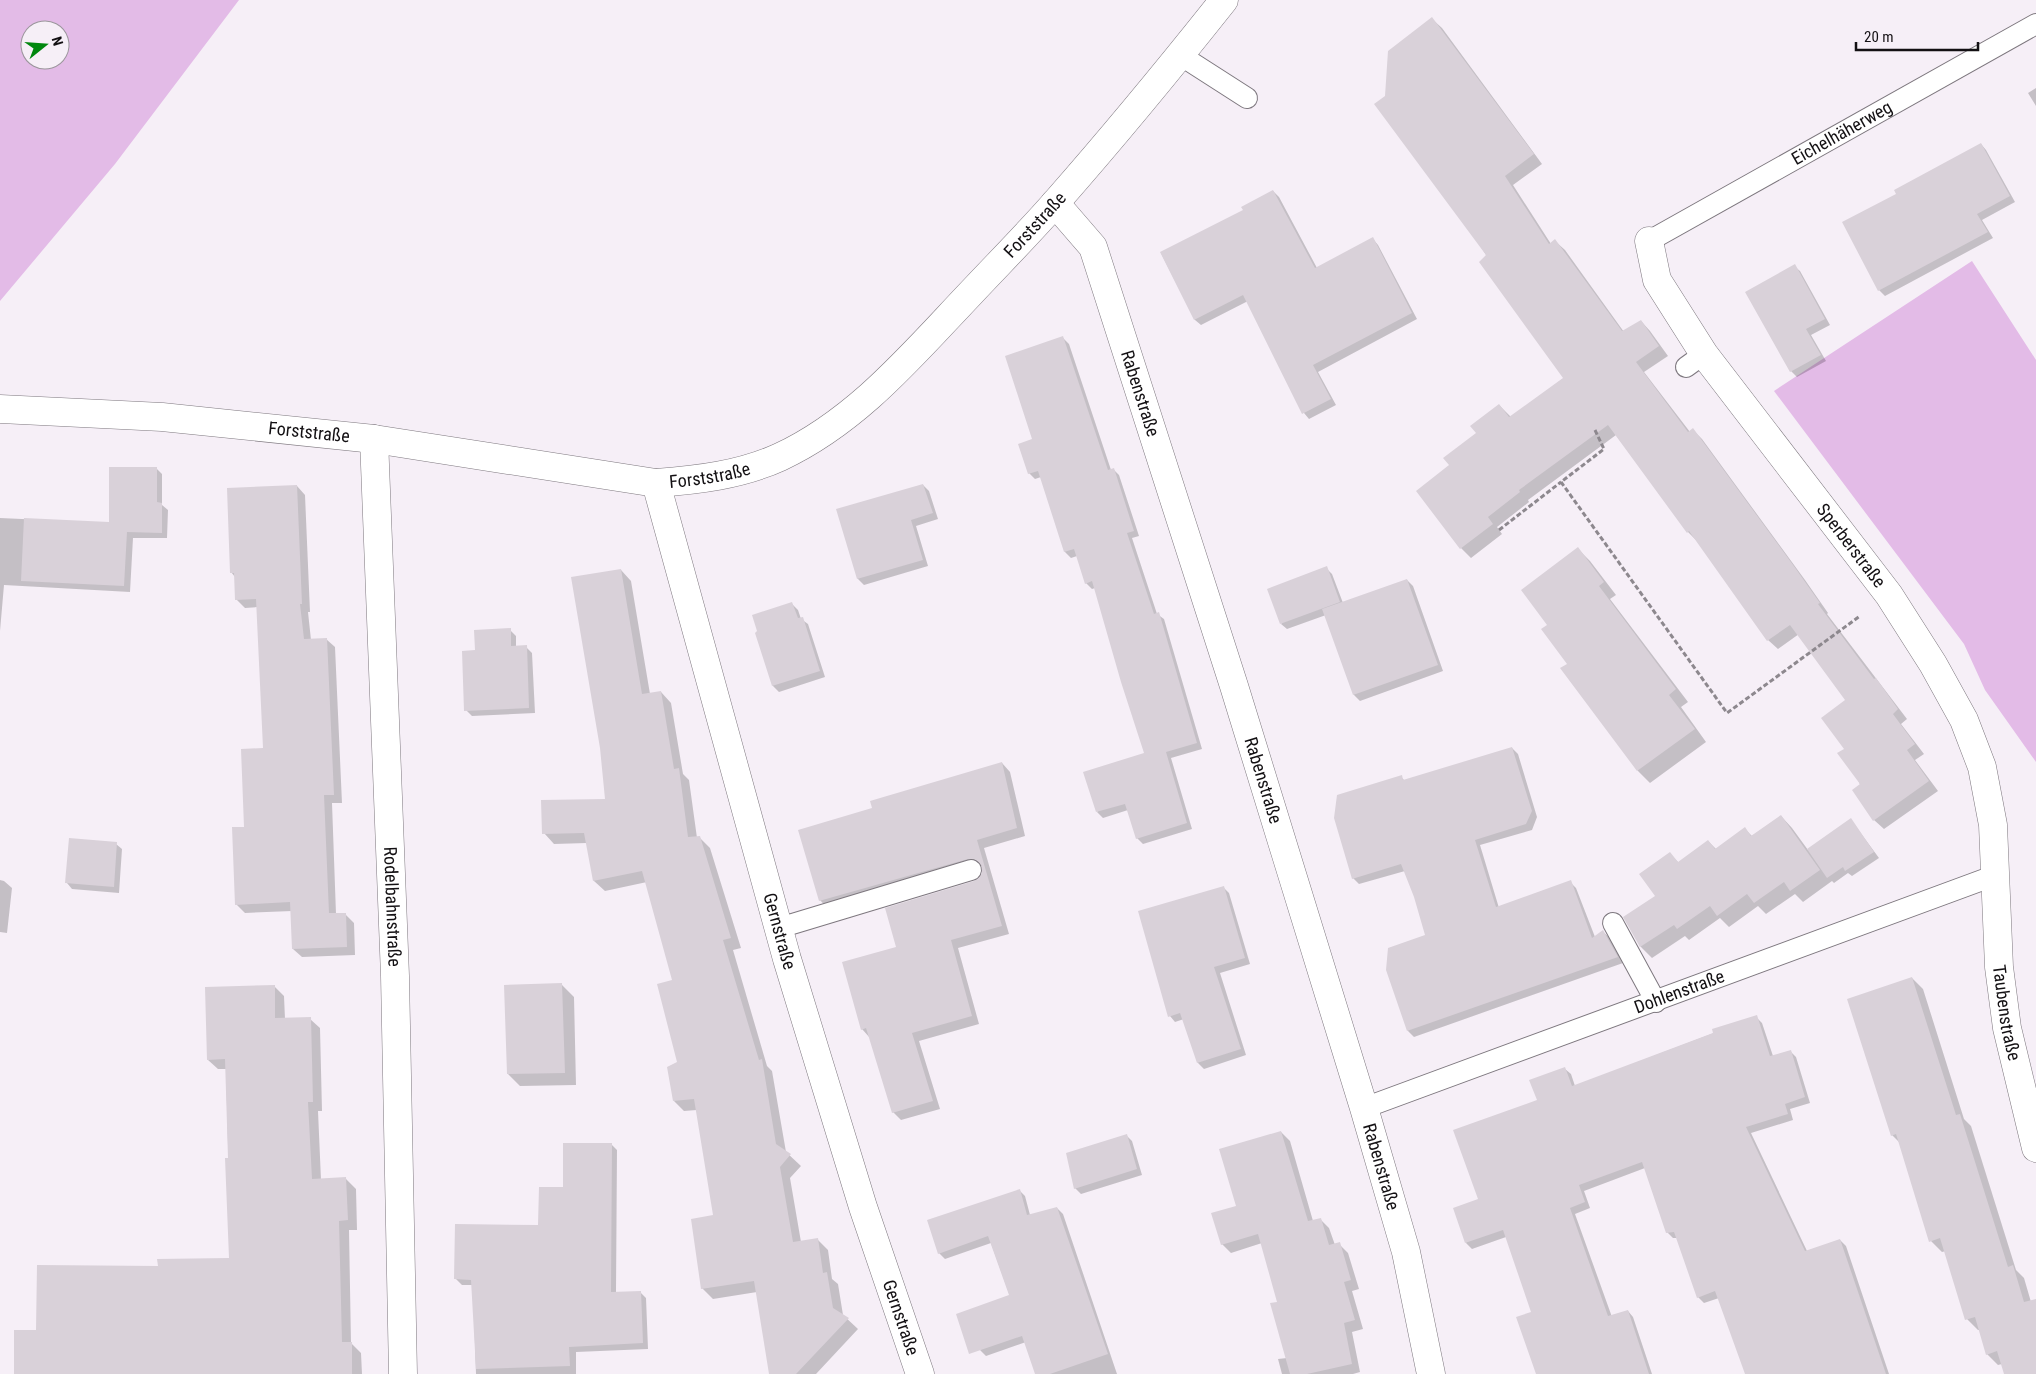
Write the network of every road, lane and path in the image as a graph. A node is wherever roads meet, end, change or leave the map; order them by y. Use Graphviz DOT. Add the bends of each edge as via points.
graph roads {
  1 [pos="1224,0"];
  2 [pos="2036,24"];
  3 [pos="1180,55"];
  4 [pos="1248,98"];
  5 [pos="1055,203"];
  6 [pos="1649,241"];
  7 [pos="0,410"];
  8 [pos="1595,430"];
  9 [pos="374,439"];
  10 [pos="1561,482"];
  11 [pos="656,484"];
  12 [pos="1499,530"];
  13 [pos="1889,595"];
  14 [pos="971,870"];
  15 [pos="1996,875"];
  16 [pos="1613,923"];
  17 [pos="778,928"];
  18 [pos="1656,1002"];
  19 [pos="1364,1108"];
  20 [pos="2036,1148"];
  21 [pos="403,1374"];
  22 [pos="920,1374"];
  23 [pos="1431,1374"];
  1 -- 3 [label="street, Forststraße"];
  2 -- 6 [label="lane, Eichelhäherweg"];
  3 -- 4 [label="lane"];
  3 -- 5 [label="street, Forststraße"];
  5 -- 11 [label="street, Forststraße" via="889,379 853,412 779,457 698,480"];
  5 -- 19 [label="street, Rabenstraße" via="1093,247 1234,686"];
  6 -- 13 [label="street, Sperberstraße" via="1657,280 1695,360"];
  7 -- 9 [label="street, Forststraße" via="162,417"];
  8 -- 10 [label="path" via="1604,449"];
  9 -- 11 [label="street, Forststraße"];
  9 -- 21 [label="street, Rodelbahnstraße" via="395,976"];
  10 -- 12 [label="path"];
  10 -- 13 [label="path" via="1727,713"];
  11 -- 17 [label="street, Gernstraße"];
  13 -- 15 [label="street, Sperberstraße" via="1964,720 1982,767 1993,825"];
  14 -- 17 [label="lane"];
  15 -- 18 [label="lane, Dohlenstraße"];
  15 -- 20 [label="street, Taubenstraße" via="1999,968 2007,1028"];
  16 -- 18 [label="lane"];
  17 -- 22 [label="street, Gernstraße" via="863,1208"];
  18 -- 19 [label="lane, Dohlenstraße"];
  19 -- 23 [label="street, Rabenstraße" via="1406,1252"];
}
